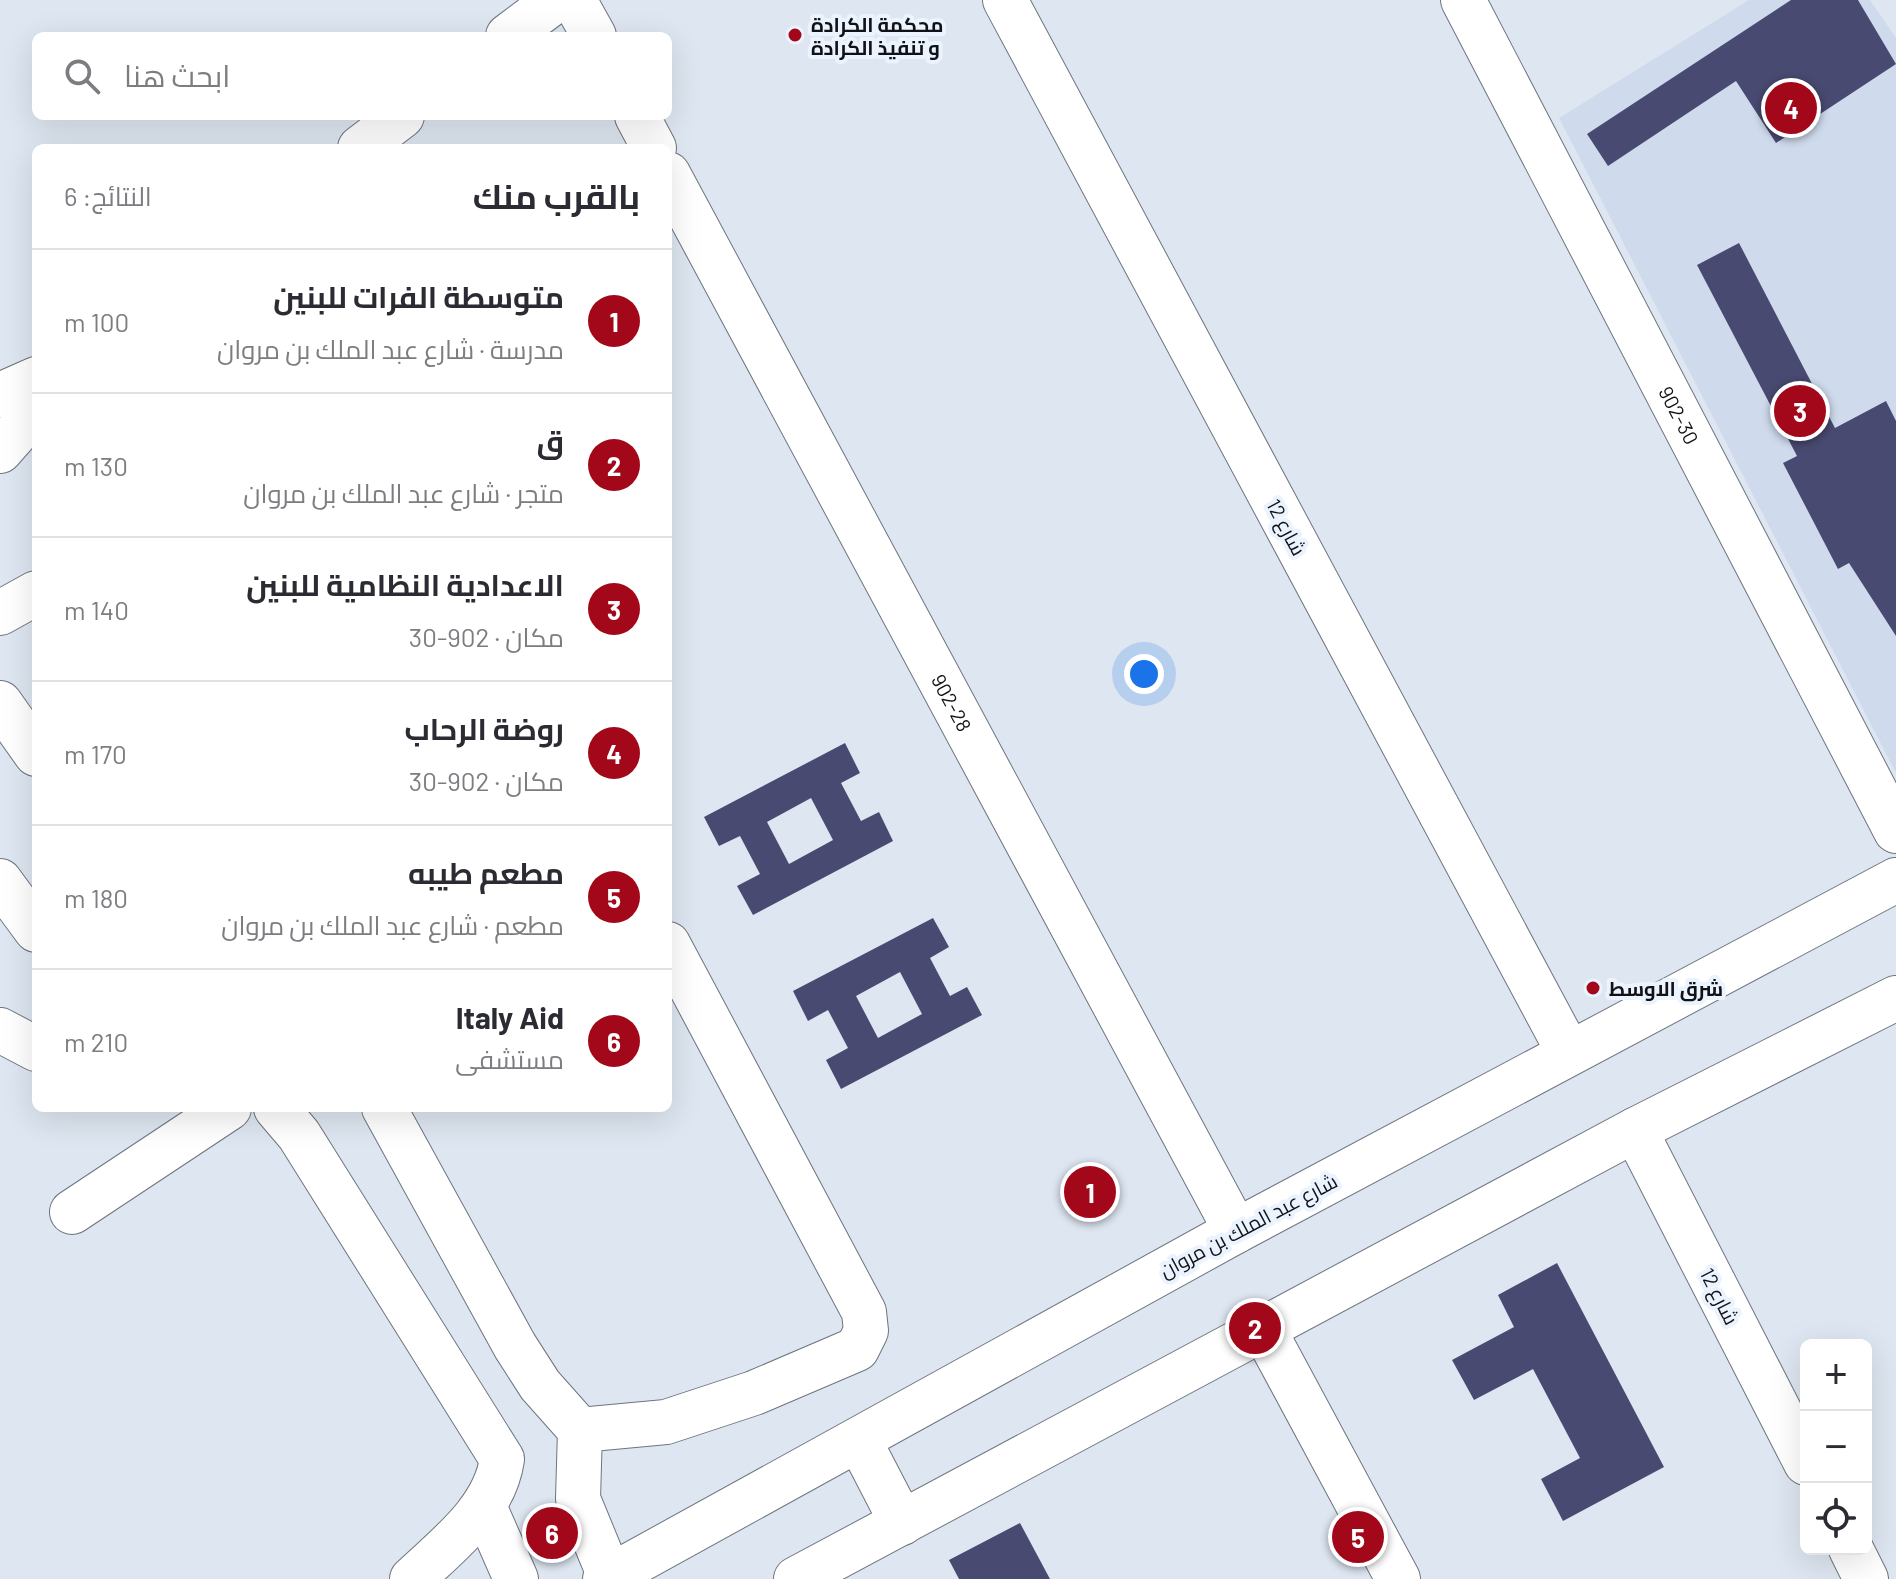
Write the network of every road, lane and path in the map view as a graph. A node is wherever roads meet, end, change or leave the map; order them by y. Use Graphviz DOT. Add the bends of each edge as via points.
graph roads {
  1 [pos="556,0"];
  2 [pos="574,0"];
  3 [pos="1005,0"];
  4 [pos="1463,0"];
  5 [pos="513,32"];
  6 [pos="592,32"];
  7 [pos="397,120"];
  8 [pos="639,120"];
  9 [pos="365,144"];
  10 [pos="652,144"];
  11 [pos="672,181"];
  12 [pos="32,381"];
  13 [pos="0,395"];
  14 [pos="32,415"];
  15 [pos="0,451"];
  16 [pos="32,595"];
  17 [pos="0,613"];
  18 [pos="0,703"];
  19 [pos="32,748"];
  20 [pos="1896,831"];
  21 [pos="1896,880"];
  22 [pos="0,881"];
  23 [pos="32,925"];
  24 [pos="672,952"];
  25 [pos="1896,998"];
  26 [pos="0,1030"];
  27 [pos="32,1047"];
  28 [pos="1569,1053"];
  29 [pos="223,1112"];
  30 [pos="279,1112"];
  31 [pos="386,1112"];
  32 [pos="1635,1130"];
  33 [pos="72,1212"];
  34 [pos="1236,1231"];
  35 [pos="1264,1330"];
  36 [pos="580,1430"];
  37 [pos="859,1440"];
  38 [pos="1800,1451"];
  39 [pos="484,1506"];
  40 [pos="902,1523"];
  41 [pos="1854,1555"];
  42 [pos="608,1578"];
  43 [pos="412,1579"];
  44 [pos="516,1579"];
  45 [pos="796,1579"];
  46 [pos="1398,1579"];
  47 [pos="1866,1579"];
  1 -- 5 [label="street"];
  2 -- 6 [label="street"];
  3 -- 28 [label="street, شارع 12"];
  4 -- 20 [label="street, 902-30"];
  7 -- 9 [label="street"];
  8 -- 10 [label="street"];
  11 -- 34 [label="street, 902-28"];
  12 -- 13 [label="street"];
  14 -- 15 [label="street"];
  16 -- 17 [label="street"];
  18 -- 19 [label="street"];
  21 -- 28 [label="street, شارع عبد الملك بن مروان"];
  22 -- 23 [label="street"];
  24 -- 36 [label="street" via="864,1312 866,1331 857,1349 754,1393 666,1422"];
  25 -- 32 [label="street"];
  26 -- 27 [label="street"];
  28 -- 34 [label="street, شارع عبد الملك بن مروان"];
  29 -- 33 [label="street"];
  30 -- 39 [label="street" via="299,1135 502,1459 499,1479"];
  31 -- 36 [label="street" via="515,1346 540,1385"];
  32 -- 35 [label="street"];
  32 -- 38 [label="street, شارع 12"];
  34 -- 37 [label="street, شارع عبد الملك بن مروان"];
  35 -- 40 [label="street"];
  35 -- 46 [label="street"];
  36 -- 42 [label="street" via="578,1499"];
  37 -- 40 [label="street"];
  37 -- 42 [label="street, شارع عبد الملك بن مروان"];
  39 -- 43 [label="street"];
  39 -- 44 [label="street"];
  40 -- 45 [label="street"];
  41 -- 47 [label="street"];
}
